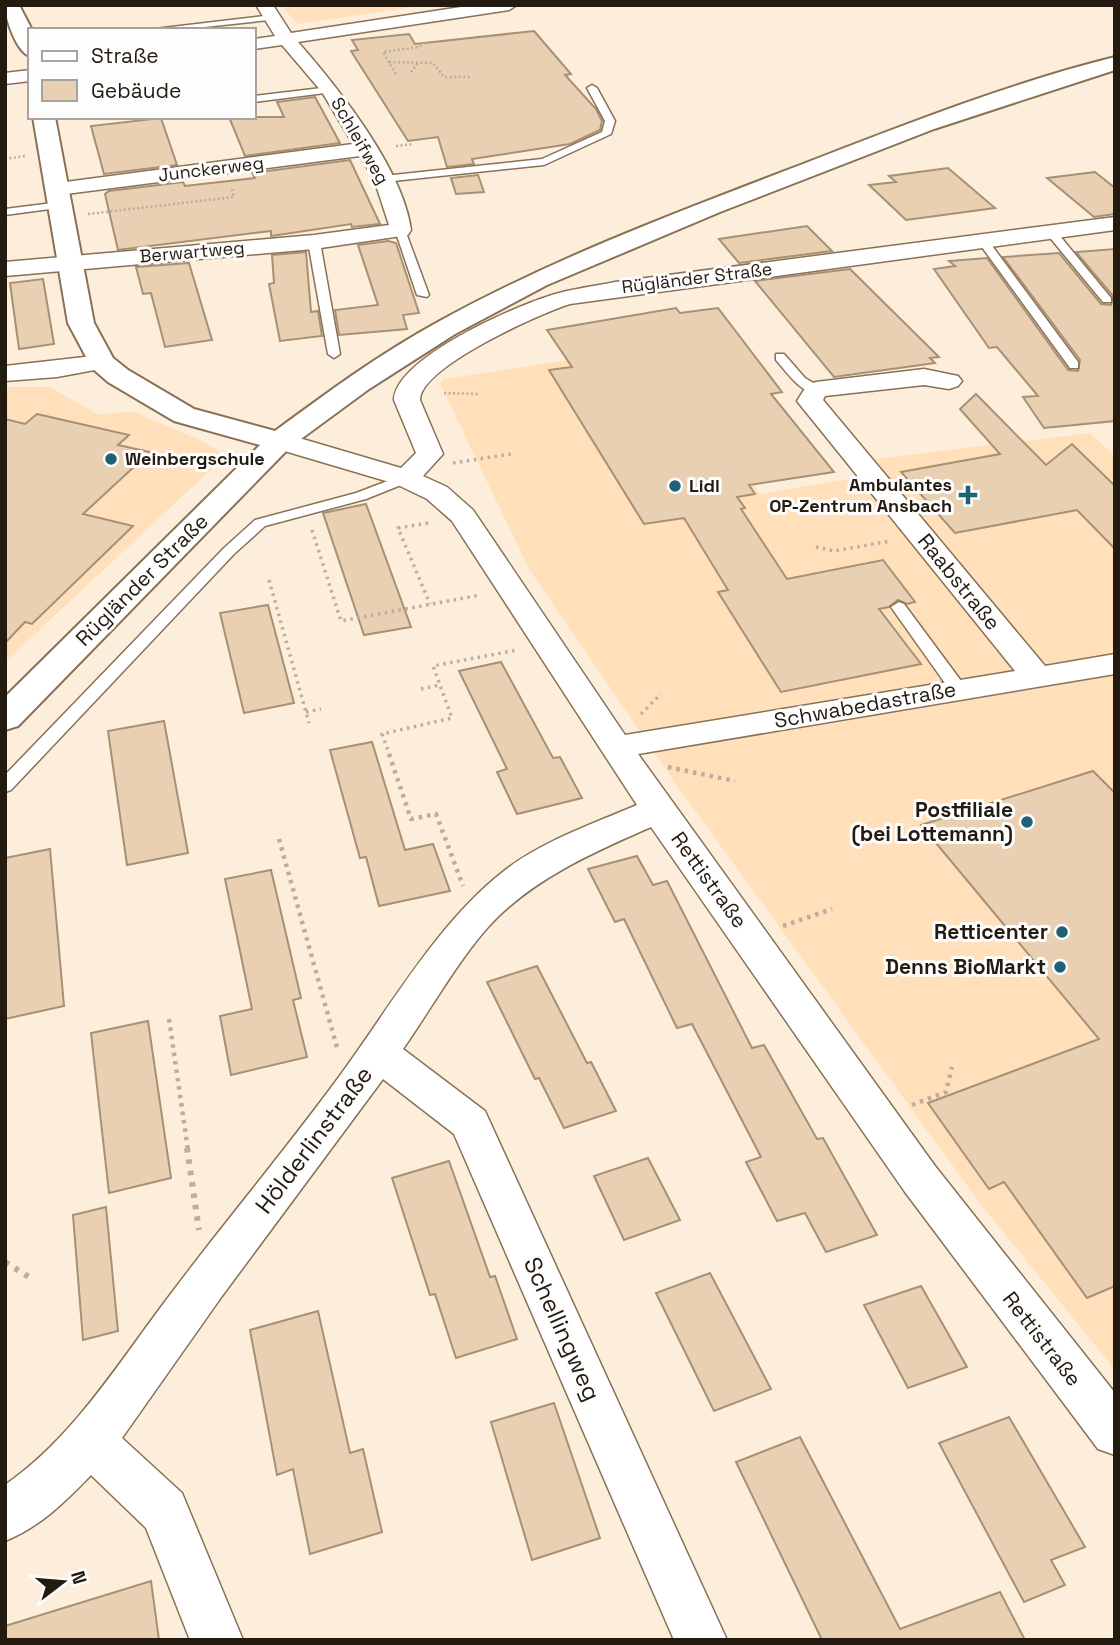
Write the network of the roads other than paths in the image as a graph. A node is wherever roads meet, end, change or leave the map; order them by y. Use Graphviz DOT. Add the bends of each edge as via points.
graph roads {
  1 [pos="10,5"];
  2 [pos="509,5"];
  3 [pos="266,11"];
  4 [pos="162,28"];
  5 [pos="286,39"];
  6 [pos="28,44"];
  7 [pos="256,44"];
  8 [pos="1115,63"];
  9 [pos="28,75"];
  10 [pos="5,79"];
  11 [pos="592,88"];
  12 [pos="330,90"];
  13 [pos="256,106"];
  14 [pos="44,119"];
  15 [pos="364,149"];
  16 [pos="384,179"];
  17 [pos="60,204"];
  18 [pos="5,212"];
  19 [pos="1115,223"];
  20 [pos="400,230"];
  21 [pos="1051,232"];
  22 [pos="983,240"];
  23 [pos="314,242"];
  24 [pos="70,262"];
  25 [pos="5,269"];
  26 [pos="422,295"];
  27 [pos="1108,300"];
  28 [pos="334,354"];
  29 [pos="780,357"];
  30 [pos="102,362"];
  31 [pos="1074,365"];
  32 [pos="5,374"];
  33 [pos="950,381"];
  34 [pos="816,390"];
  35 [pos="280,441"];
  36 [pos="406,478"];
  37 [pos="900,607"];
  38 [pos="1115,664"];
  39 [pos="1036,676"];
  40 [pos="958,689"];
  41 [pos="5,718"];
  42 [pos="627,745"];
  43 [pos="5,786"];
  44 [pos="658,810"];
  45 [pos="379,1053"];
  46 [pos="1105,1404"];
  47 [pos="91,1441"];
  48 [pos="5,1516"];
  49 [pos="217,1640"];
  50 [pos="701,1640"];
  1 -- 6 [label="main road"];
  2 -- 5 [label="street"];
  3 -- 4 [label="lane"];
  3 -- 5 [label="street, Schleifweg"];
  5 -- 7 [label="street"];
  5 -- 12 [label="street, Schleifweg"];
  8 -- 35 [label="main road, Rügländer Straße" via="926,124 538,280 435,335"];
  9 -- 10 [label="street"];
  11 -- 16 [label="lane" via="610,121 606,134 582,147 544,162"];
  12 -- 13 [label="lane"];
  12 -- 15 [label="street, Schleifweg"];
  14 -- 17 [label="main road"];
  15 -- 16 [label="street, Schleifweg"];
  15 -- 17 [label="street, Junckerweg" via="226,167"];
  16 -- 20 [label="street, Schleifweg"];
  17 -- 18 [label="lane"];
  17 -- 24 [label="main road"];
  19 -- 21 [label="street, Rügländer Straße"];
  20 -- 23 [label="street, Berwartweg"];
  20 -- 26 [label="lane, Schleifweg"];
  21 -- 22 [label="street, Rügländer Straße"];
  21 -- 27 [label="lane"];
  22 -- 31 [label="lane"];
  22 -- 36 [label="street, Rügländer Straße" via="615,289 557,301 463,345 415,379 406,401 430,454"];
  23 -- 24 [label="street, Berwartweg"];
  23 -- 28 [label="lane"];
  24 -- 25 [label="street, Berwartweg"];
  24 -- 30 [label="main road" via="81,323"];
  29 -- 34 [label="lane" via="801,381"];
  30 -- 32 [label="street"];
  30 -- 35 [label="main road" via="184,415"];
  33 -- 34 [label="street" via="924,377"];
  34 -- 39 [label="street, Raabstraße" via="810,401"];
  35 -- 36 [label="street, Rettistraße"];
  35 -- 41 [label="main road, Rügländer Straße"];
  36 -- 42 [label="street, Rettistraße" via="437,493 463,516 548,644"];
  36 -- 43 [label="lane" via="361,496 260,523"];
  37 -- 40 [label="lane"];
  38 -- 39 [label="street, Schwabedastraße"];
  39 -- 40 [label="street, Schwabedastraße"];
  40 -- 42 [label="street, Schwabedastraße"];
  42 -- 44 [label="street, Rettistraße"];
  44 -- 45 [label="street, Hölderlinstraße" via="590,839 519,878 475,918"];
  44 -- 46 [label="street, Rettistraße" via="920,1179"];
  45 -- 47 [label="street, Hölderlinstraße"];
  45 -- 50 [label="street, Schellingweg" via="470,1123"];
  47 -- 48 [label="street, Hölderlinstraße" via="44,1488"];
  47 -- 49 [label="street" via="164,1511"];
}
